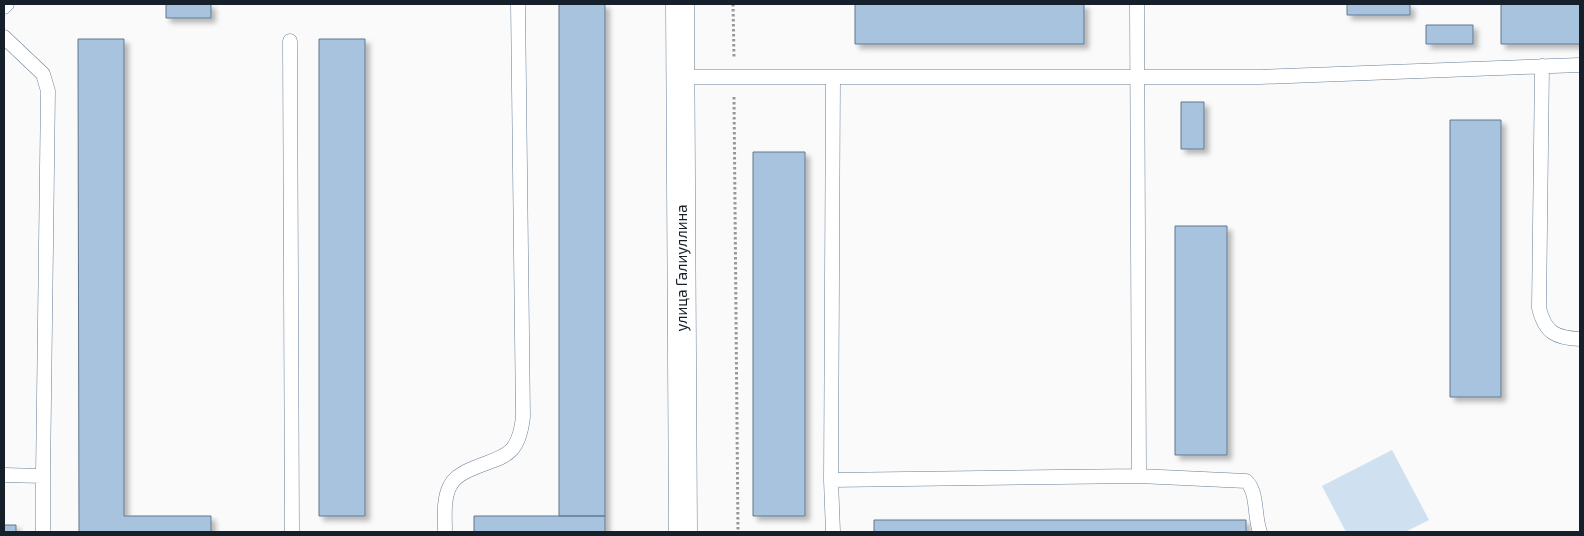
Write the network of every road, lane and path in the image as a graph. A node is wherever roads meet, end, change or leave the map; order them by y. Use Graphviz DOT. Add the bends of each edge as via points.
graph roads {
  1 [pos="7,4"];
  2 [pos="518,4"];
  3 [pos="680,4"];
  4 [pos="733,4"];
  5 [pos="1137,4"];
  6 [pos="4,7"];
  7 [pos="4,37"];
  8 [pos="290,40"];
  9 [pos="1580,65"];
  10 [pos="1542,66"];
  11 [pos="833,77"];
  12 [pos="1137,77"];
  13 [pos="680,78"];
  14 [pos="734,78"];
  15 [pos="1580,339"];
  16 [pos="4,475"];
  17 [pos="42,476"];
  18 [pos="1139,476"];
  19 [pos="831,480"];
  20 [pos="43,532"];
  21 [pos="292,532"];
  22 [pos="445,532"];
  23 [pos="683,532"];
  24 [pos="738,532"];
  25 [pos="832,532"];
  26 [pos="1260,532"];
  1 -- 6 [label="lane"];
  2 -- 22 [label="lane" via="522,432 514,448 504,457 457,476 449,486"];
  3 -- 13 [label="street, улица Галиуллина"];
  4 -- 14 [label="path"];
  5 -- 12 [label="lane"];
  7 -- 17 [label="lane" via="43,74 48,91"];
  8 -- 21 [label="lane"];
  9 -- 10 [label="lane"];
  10 -- 12 [label="lane" via="1260,77"];
  10 -- 15 [label="lane" via="1539,308 1549,330 1559,336"];
  11 -- 12 [label="lane"];
  11 -- 14 [label="lane"];
  11 -- 19 [label="lane"];
  12 -- 18 [label="lane"];
  13 -- 14 [label="lane"];
  13 -- 23 [label="street, улица Галиуллина"];
  14 -- 24 [label="path"];
  16 -- 17 [label="lane"];
  17 -- 20 [label="lane"];
  18 -- 19 [label="lane"];
  18 -- 26 [label="lane" via="1246,481 1253,490"];
  19 -- 25 [label="lane"];
}
